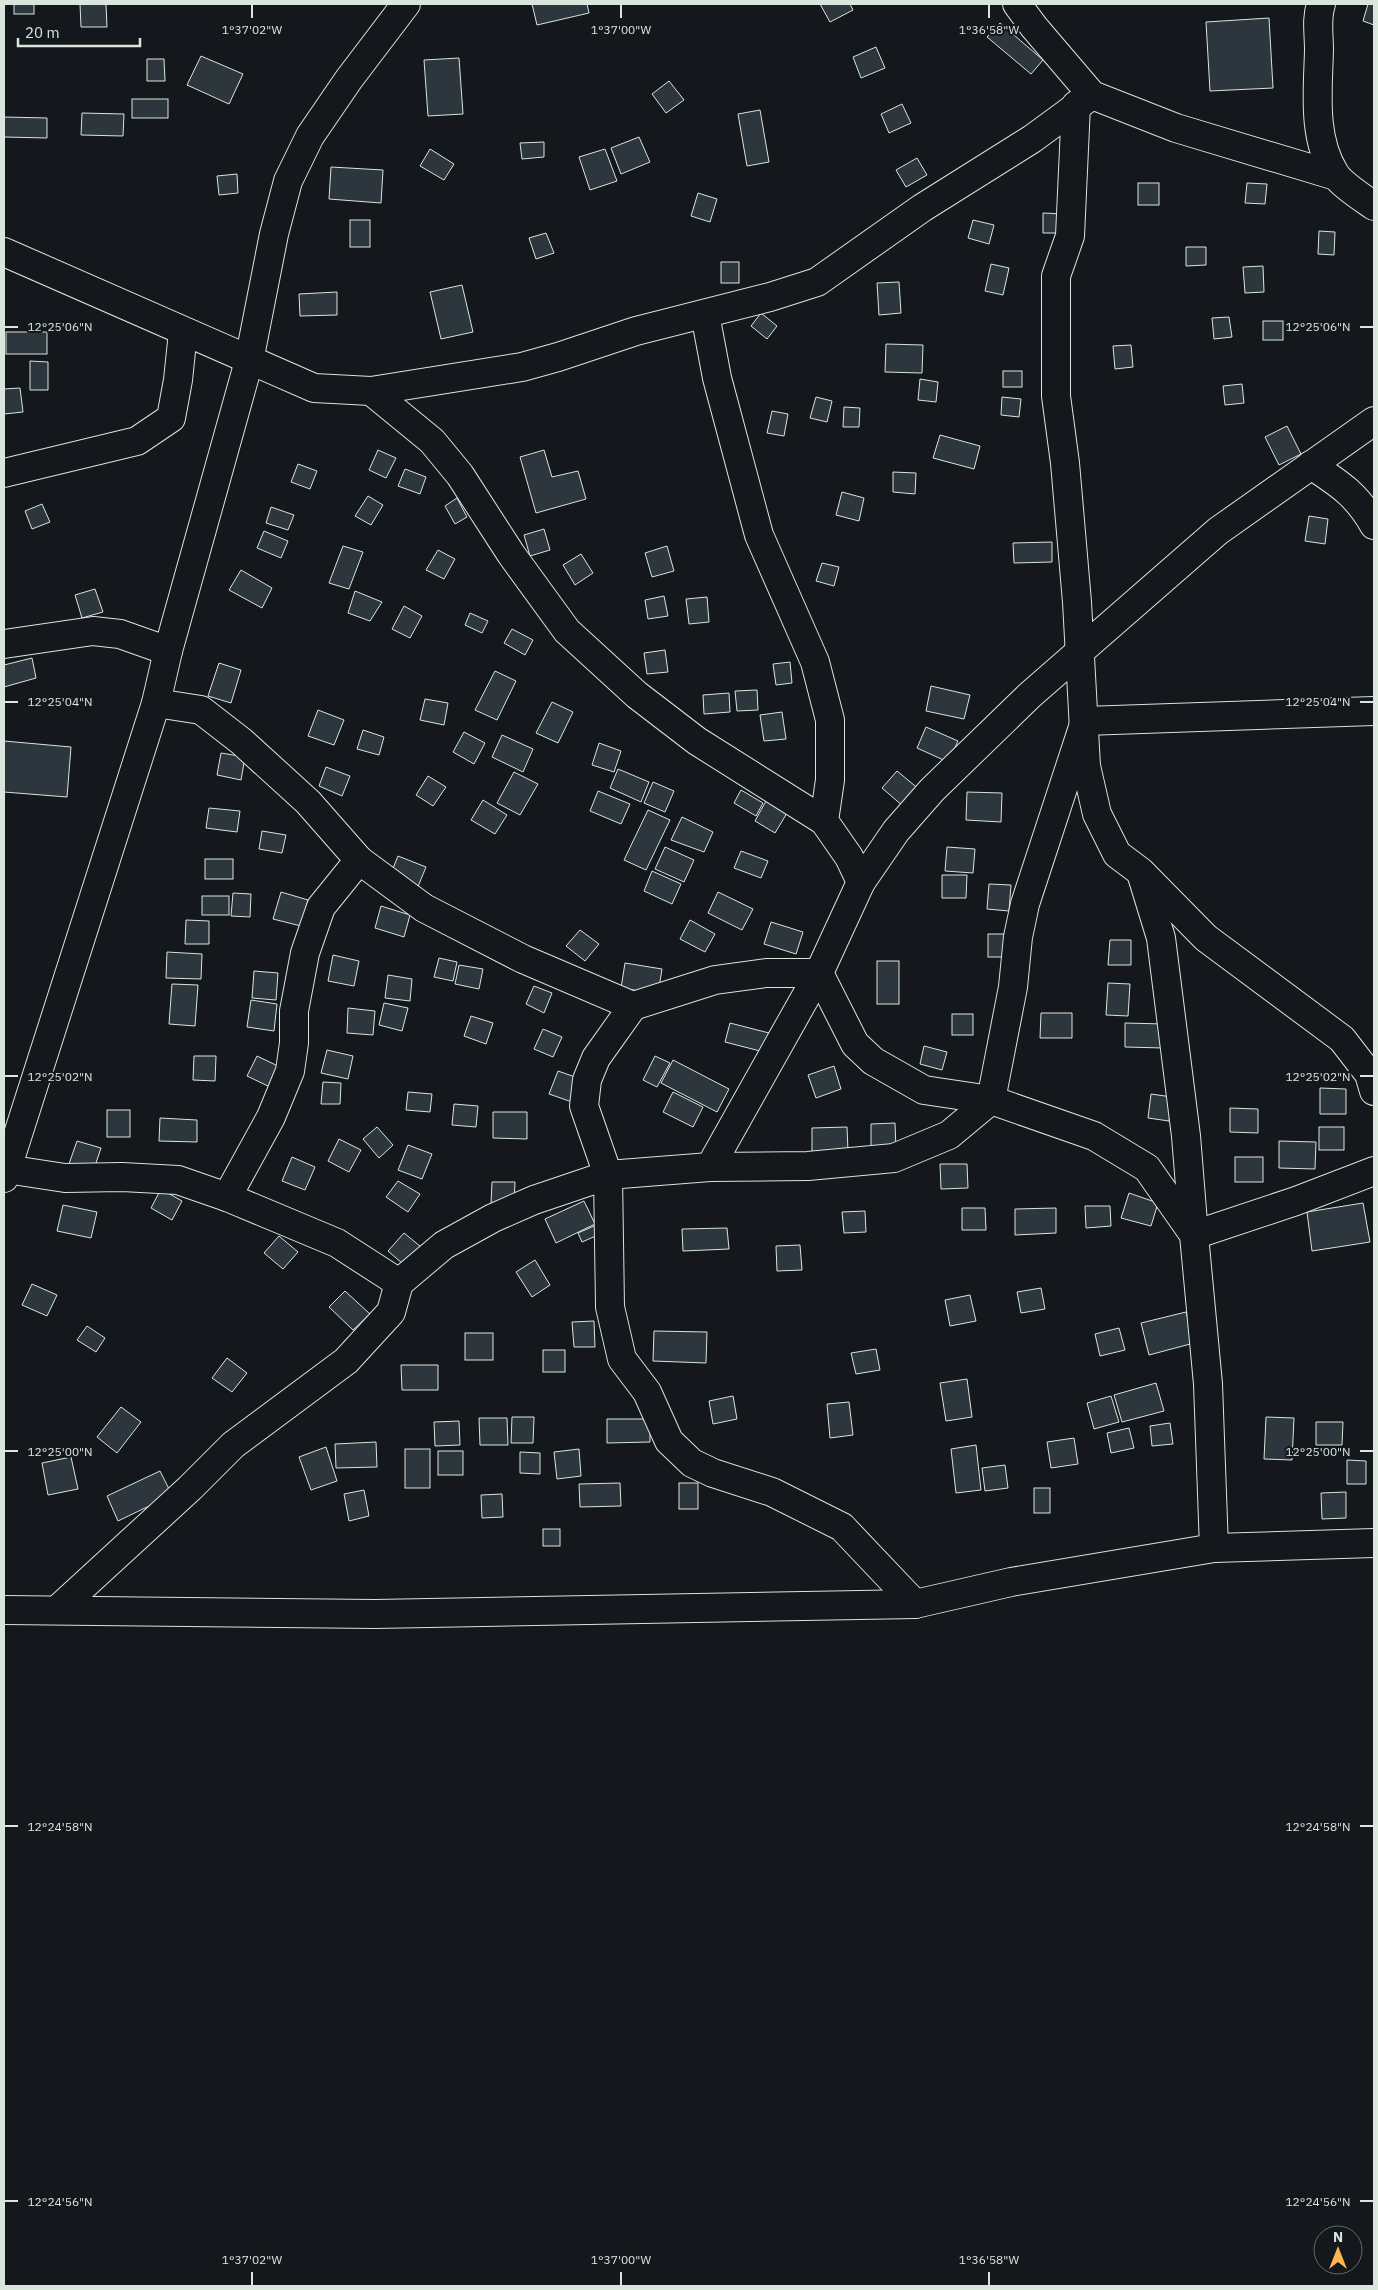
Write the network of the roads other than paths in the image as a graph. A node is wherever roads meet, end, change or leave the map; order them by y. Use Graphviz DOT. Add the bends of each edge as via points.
graph roads {
  1 [pos="406,4"];
  2 [pos="1018,4"];
  3 [pos="1320,4"];
  4 [pos="1084,100"];
  5 [pos="1336,176"];
  6 [pos="1374,206"];
  7 [pos="4,252"];
  8 [pos="705,314"];
  9 [pos="183,332"];
  10 [pos="248,361"];
  11 [pos="370,391"];
  12 [pos="1374,420"];
  13 [pos="1311,465"];
  14 [pos="4,473"];
  15 [pos="1374,525"];
  16 [pos="4,644"];
  17 [pos="1080,650"];
  18 [pos="168,651"];
  19 [pos="156,703"];
  20 [pos="1374,711"];
  21 [pos="1085,721"];
  22 [pos="824,821"];
  23 [pos="359,860"];
  24 [pos="1141,872"];
  25 [pos="861,882"];
  26 [pos="819,973"];
  27 [pos="633,1006"];
  28 [pos="1374,1091"];
  29 [pos="991,1100"];
  30 [pos="710,1167"];
  31 [pos="1374,1171"];
  32 [pos="5,1173"];
  33 [pos="608,1174"];
  34 [pos="227,1197"];
  35 [pos="1194,1235"];
  36 [pos="399,1283"];
  37 [pos="1374,1543"];
  38 [pos="1214,1548"];
  39 [pos="915,1604"];
  40 [pos="4,1610"];
  41 [pos="58,1610"];
  1 -- 10 [label="street" via="310,136 288,181"];
  2 -- 4 [label="street"];
  3 -- 5 [label="street" via="1317,14 1317,106 1323,145"];
  4 -- 5 [label="street"];
  4 -- 8 [label="street" via="1032,139 936,198 817,282"];
  4 -- 17 [label="street" via="1070,236 1056,276 1055,304 1056,396 1065,462"];
  5 -- 6 [label="street"];
  7 -- 9 [label="street"];
  8 -- 11 [label="street" via="636,331 522,367"];
  8 -- 22 [label="street" via="722,396 759,535 815,662 830,720 830,780"];
  9 -- 10 [label="street"];
  9 -- 14 [label="street" via="171,418 137,441"];
  10 -- 11 [label="street" via="314,388"];
  10 -- 18 [label="street"];
  11 -- 22 [label="street" via="432,441 460,475 511,554 567,631 637,695 697,740"];
  12 -- 13 [label="street"];
  13 -- 15 [label="street" via="1363,505"];
  13 -- 17 [label="street" via="1218,531"];
  16 -- 18 [label="street" via="93,630 120,634"];
  17 -- 21 [label="street"];
  17 -- 25 [label="street" via="932,790 896,831"];
  18 -- 19 [label="street"];
  19 -- 23 [label="street" via="201,710 241,740 308,802"];
  19 -- 32 [label="street"];
  20 -- 21 [label="street"];
  21 -- 24 [label="street" via="1086,766 1097,814 1118,854"];
  21 -- 29 [label="street" via="1025,904"];
  22 -- 25 [label="street" via="850,857"];
  23 -- 27 [label="street" via="424,908 469,932"];
  23 -- 34 [label="street" via="322,907 305,953 294,1011 290,1071 271,1117"];
  24 -- 28 [label="street" via="1206,938 1342,1039 1369,1074"];
  24 -- 35 [label="street" via="1161,938 1186,1136"];
  25 -- 26 [label="street"];
  26 -- 27 [label="street" via="766,973 715,980"];
  26 -- 29 [label="street" via="856,1044 873,1061 924,1090"];
  26 -- 30 [label="street"];
  27 -- 33 [label="street" via="596,1058 587,1080 584,1106"];
  29 -- 30 [label="street" via="949,1135 894,1158 808,1166"];
  29 -- 35 [label="street" via="1094,1136 1147,1168"];
  30 -- 33 [label="street"];
  31 -- 35 [label="street" via="1296,1202"];
  32 -- 34 [label="street" via="65,1178 122,1176 178,1180"];
  33 -- 36 [label="street" via="493,1218 444,1245"];
  33 -- 39 [label="street" via="610,1308 622,1359 646,1392 669,1441 692,1463 772,1492 842,1528"];
  34 -- 36 [label="street" via="337,1243"];
  35 -- 38 [label="street" via="1208,1384"];
  36 -- 41 [label="street" via="391,1312 346,1362 233,1445"];
  37 -- 38 [label="street"];
  38 -- 39 [label="street" via="1011,1582"];
  39 -- 41 [label="street" via="375,1614"];
  40 -- 41 [label="street"];
}
